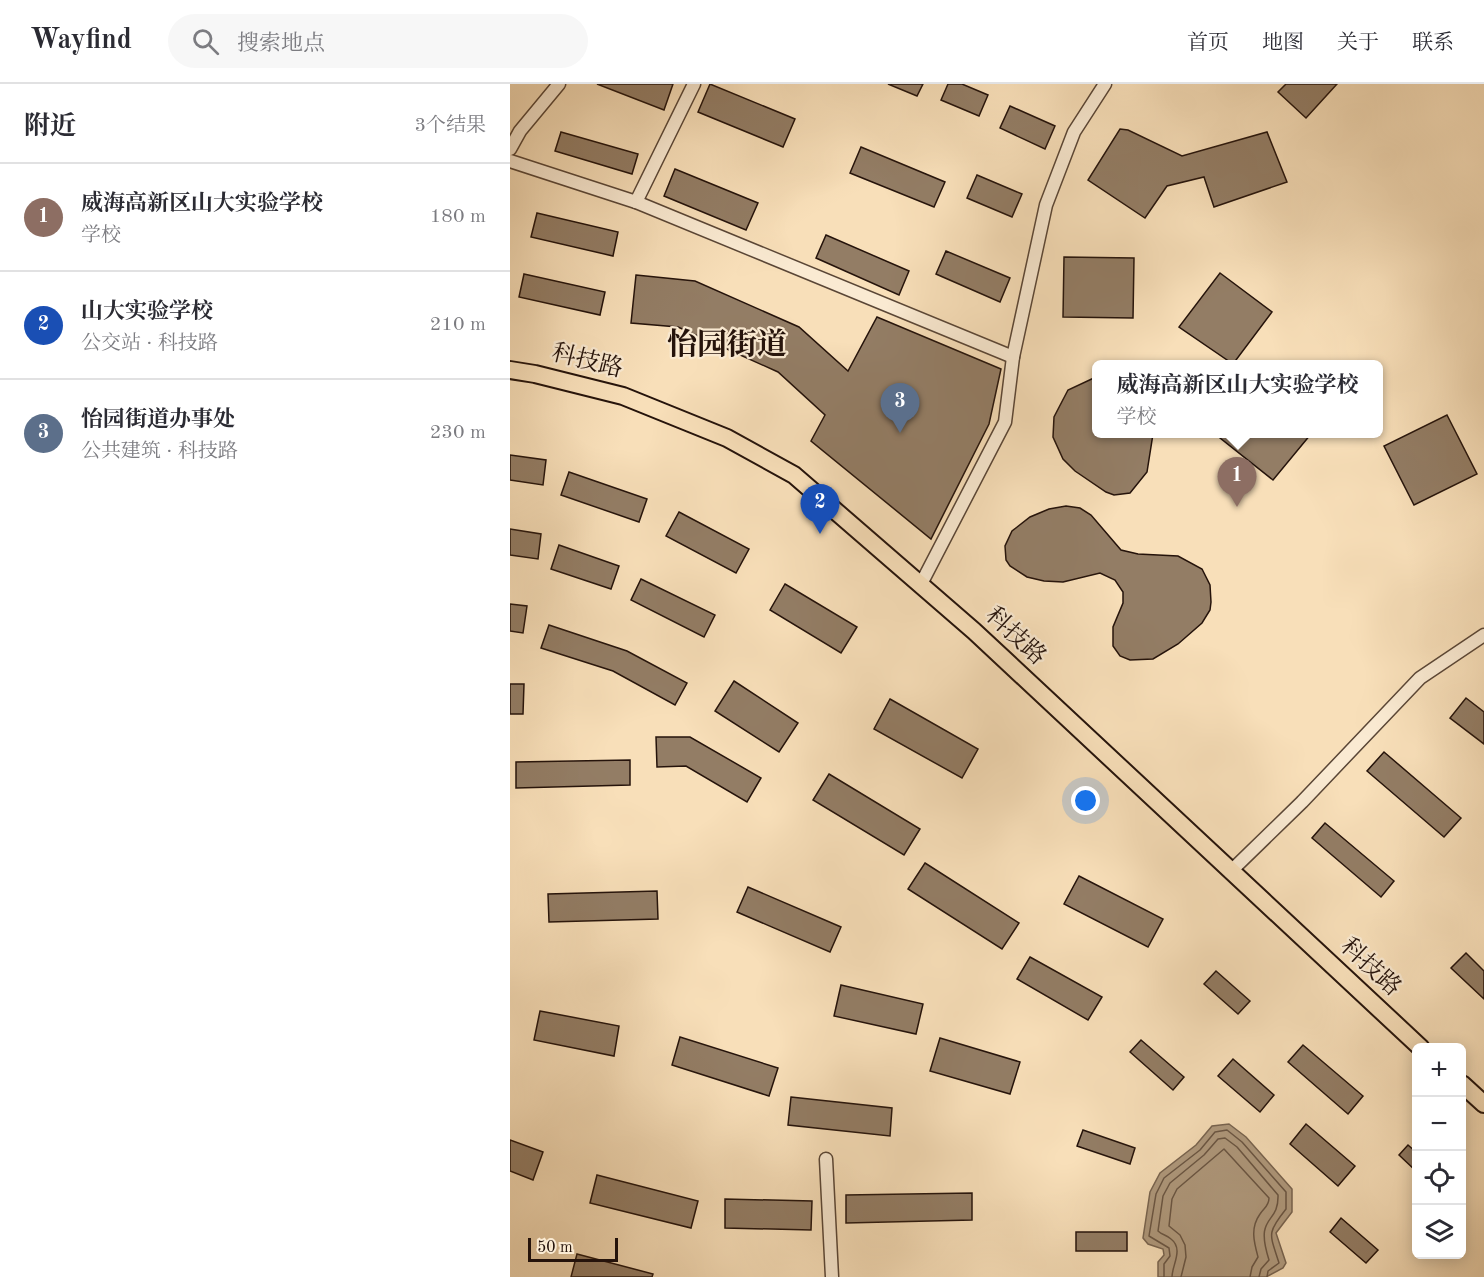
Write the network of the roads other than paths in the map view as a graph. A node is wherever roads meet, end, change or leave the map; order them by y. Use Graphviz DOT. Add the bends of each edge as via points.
graph roads {
  1 [pos="559,84"];
  2 [pos="694,84"];
  3 [pos="1105,84"];
  4 [pos="510,148"];
  5 [pos="510,160"];
  6 [pos="636,202"];
  7 [pos="1013,357"];
  8 [pos="510,370"];
  9 [pos="921,584"];
  10 [pos="1484,635"];
  11 [pos="1230,872"];
  12 [pos="1417,1043"];
  13 [pos="1466,1088"];
  14 [pos="1484,1104"];
  15 [pos="826,1159"];
  16 [pos="832,1277"];
  1 -- 4 [label="street"];
  2 -- 6 [label="street"];
  3 -- 7 [label="street" via="1074,132 1046,205"];
  5 -- 6 [label="street"];
  6 -- 7 [label="street"];
  7 -- 9 [label="street" via="1005,422"];
  8 -- 9 [label="main road, 科技路" via="623,396 727,438 794,475"];
  9 -- 11 [label="main road, 科技路"];
  10 -- 11 [label="street" via="1420,678"];
  11 -- 12 [label="main road, 科技路"];
  13 -- 14 [label="main road"];
  15 -- 16 [label="street"];
}
